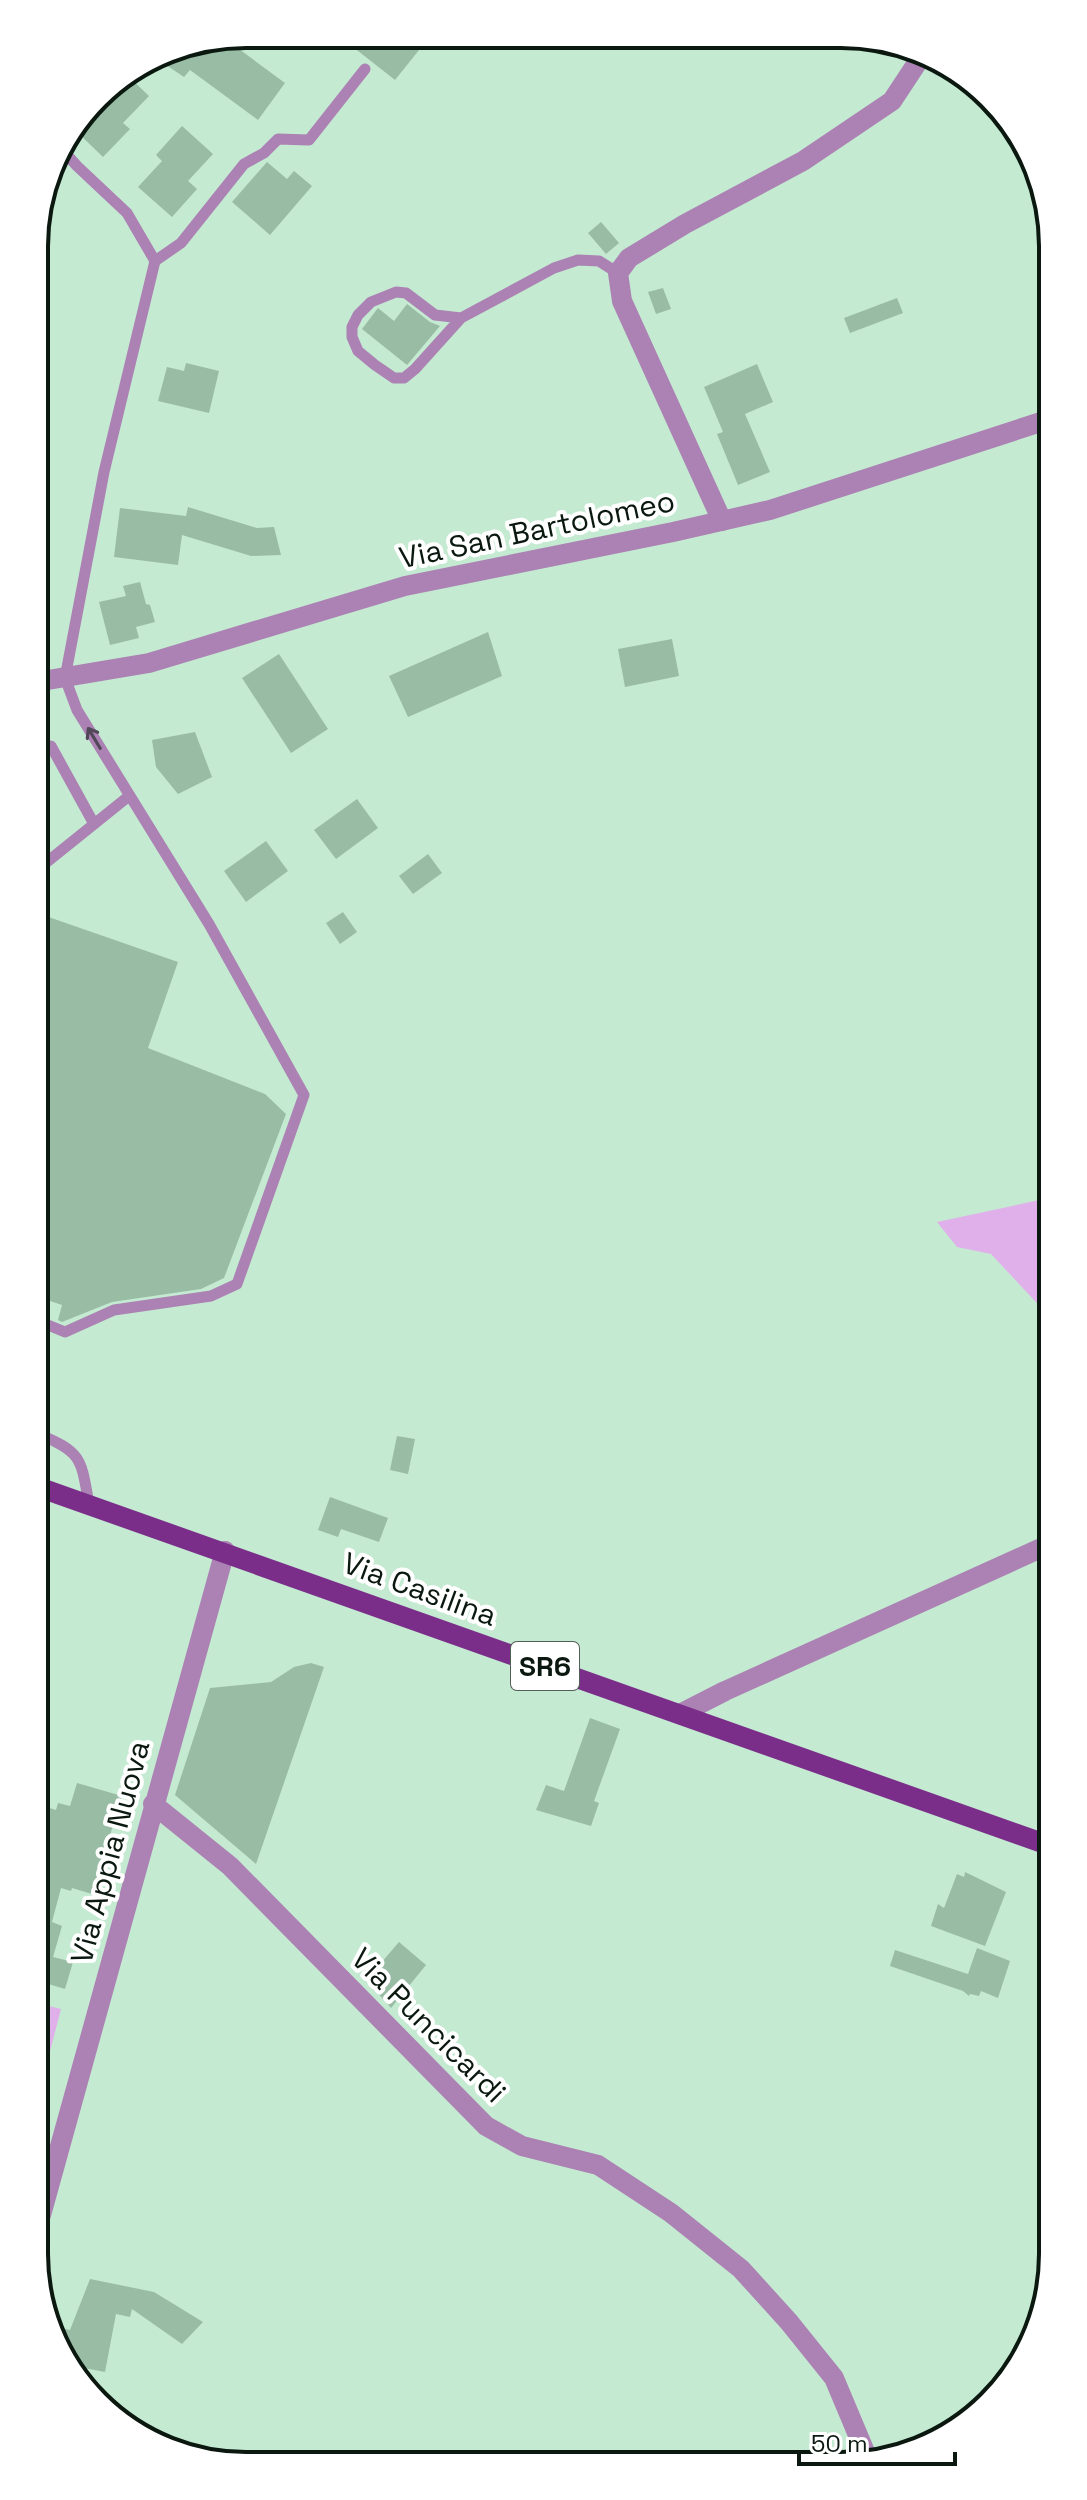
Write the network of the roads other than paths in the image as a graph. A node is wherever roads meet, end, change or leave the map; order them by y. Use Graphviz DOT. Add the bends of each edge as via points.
graph roads {
  1 [pos="917,64"];
  2 [pos="365,69"];
  3 [pos="69,158"];
  4 [pos="155,261"];
  5 [pos="618,273"];
  6 [pos="461,318"];
  7 [pos="1039,423"];
  8 [pos="722,521"];
  9 [pos="65,678"];
  10 [pos="48,680"];
  11 [pos="48,746"];
  12 [pos="129,796"];
  13 [pos="94,824"];
  14 [pos="48,861"];
  15 [pos="48,1325"];
  16 [pos="48,1438"];
  17 [pos="48,1490"];
  18 [pos="89,1504"];
  19 [pos="1039,1549"];
  20 [pos="225,1551"];
  21 [pos="680,1714"];
  22 [pos="153,1804"];
  23 [pos="1039,1842"];
  24 [pos="48,2160"];
  25 [pos="864,2450"];
  1 -- 5 [label="street" via="892,101 803,161 629,258"];
  2 -- 4 [label="lane" via="309,140 278,139 244,164 181,243"];
  3 -- 4 [label="lane" via="127,213"];
  4 -- 9 [label="lane" via="104,472"];
  5 -- 6 [label="lane" via="599,261 578,260"];
  5 -- 8 [label="street" via="622,301"];
  6 -- 6 [label="lane" via="435,315 406,293 396,292 371,302 358,315 352,337 358,351 375,365 394,378 404,378"];
  7 -- 8 [label="street, Via San Bartolomeo"];
  8 -- 9 [label="street, Via San Bartolomeo" via="405,586 149,663"];
  9 -- 10 [label="street, Via San Bartolomeo"];
  12 -- 9 [label="lane, one-way" via="77,710"];
  11 -- 13 [label="lane"];
  12 -- 13 [label="lane"];
  12 -- 15 [label="lane" via="209,924 304,1095 237,1284 211,1296 114,1310 65,1332"];
  13 -- 14 [label="lane"];
  16 -- 18 [label="lane" via="82,1463"];
  17 -- 18 [label="main road, Via Casilina / SR6"];
  18 -- 20 [label="main road, Via Casilina / SR6"];
  19 -- 21 [label="street"];
  20 -- 21 [label="main road, Via Casilina / SR6"];
  20 -- 22 [label="street, Via Appia Nuova"];
  21 -- 23 [label="main road, Via Casilina / SR6"];
  22 -- 24 [label="street, Via Appia Nuova"];
  22 -- 25 [label="street, Via Puncicardi" via="230,1866 486,2126 522,2146 598,2165 671,2213 741,2269 834,2378"];
}
